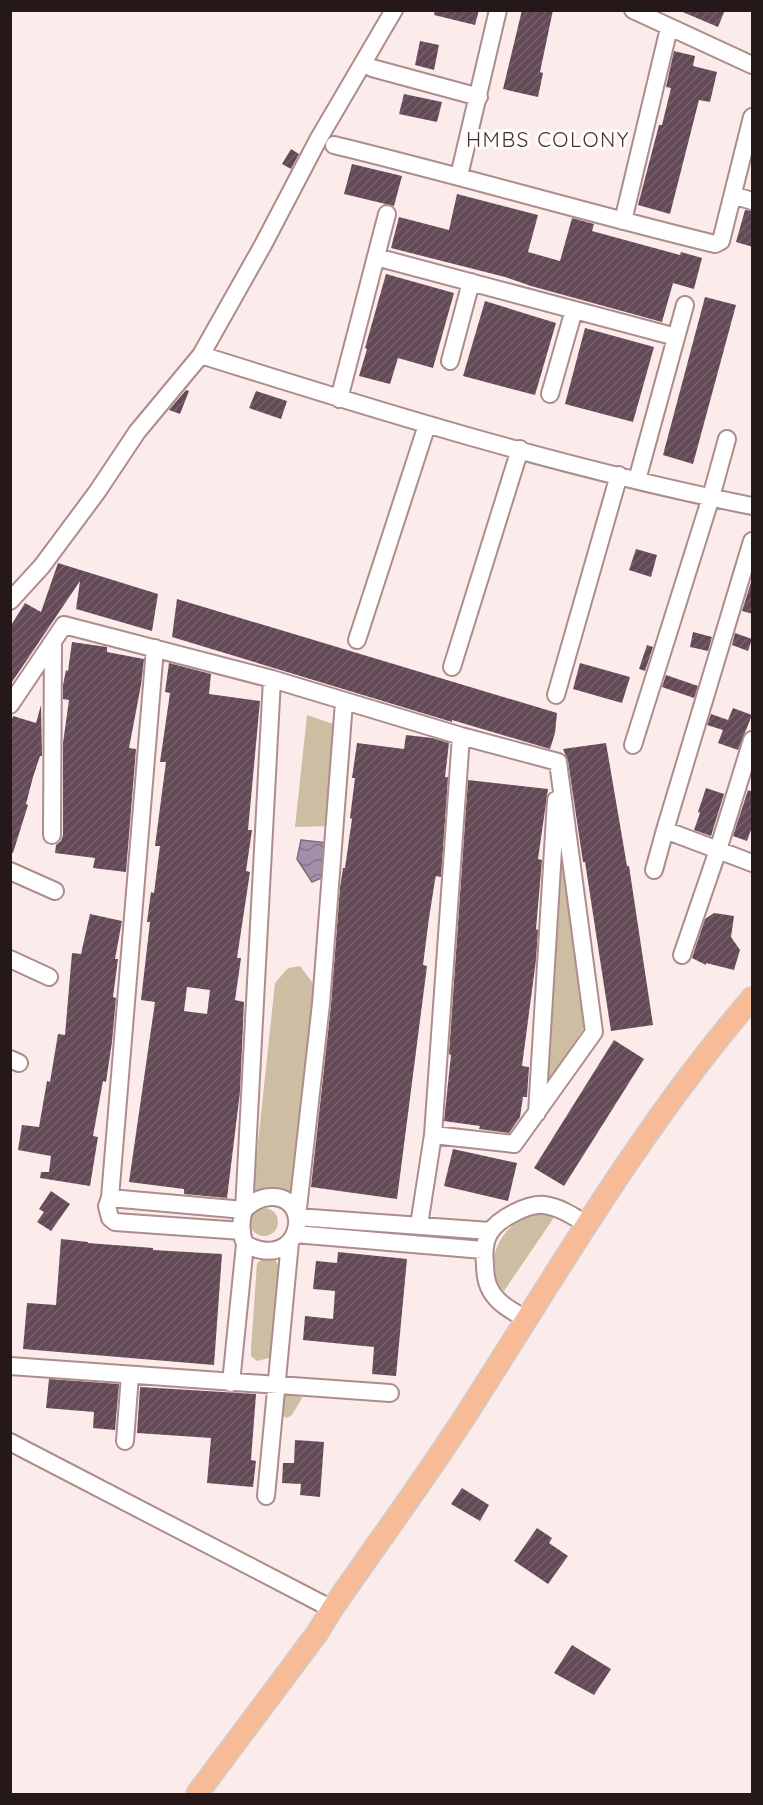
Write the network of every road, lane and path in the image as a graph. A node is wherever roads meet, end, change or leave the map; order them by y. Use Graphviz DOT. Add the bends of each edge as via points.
graph roads {
  1 [pos="394,10"];
  2 [pos="498,10"];
  3 [pos="633,10"];
  4 [pos="669,28"];
  5 [pos="753,66"];
  6 [pos="372,68"];
  7 [pos="479,96"];
  8 [pos="753,117"];
  9 [pos="334,145"];
  10 [pos="459,176"];
  11 [pos="733,195"];
  12 [pos="753,201"];
  13 [pos="387,214"];
  14 [pos="623,221"];
  15 [pos="376,257"];
  16 [pos="471,282"];
  17 [pos="685,305"];
  18 [pos="574,310"];
  19 [pos="676,337"];
  20 [pos="201,355"];
  21 [pos="450,361"];
  22 [pos="550,394"];
  23 [pos="339,399"];
  24 [pos="427,425"];
  25 [pos="727,438"];
  26 [pos="520,449"];
  27 [pos="619,475"];
  28 [pos="638,480"];
  29 [pos="711,497"];
  30 [pos="753,506"];
  31 [pos="753,541"];
  32 [pos="10,602"];
  33 [pos="357,640"];
  34 [pos="53,643"];
  35 [pos="155,648"];
  36 [pos="452,667"];
  37 [pos="272,679"];
  38 [pos="556,694"];
  39 [pos="344,702"];
  40 [pos="10,705"];
  41 [pos="462,736"];
  42 [pos="753,740"];
  43 [pos="633,745"];
  44 [pos="558,762"];
  45 [pos="665,830"];
  46 [pos="52,835"];
  47 [pos="718,850"];
  48 [pos="753,863"];
  49 [pos="654,870"];
  50 [pos="10,871"];
  51 [pos="55,891"];
  52 [pos="682,955"];
  53 [pos="10,959"];
  54 [pos="49,977"];
  55 [pos="753,998"];
  56 [pos="536,1114"];
  57 [pos="433,1135"];
  58 [pos="110,1198"];
  59 [pos="244,1210"];
  60 [pos="297,1217"];
  61 [pos="586,1224"];
  62 [pos="419,1225"];
  63 [pos="490,1231"];
  64 [pos="243,1238"];
  65 [pos="292,1238"];
  66 [pos="483,1250"];
  67 [pos="526,1320"];
  68 [pos="10,1366"];
  69 [pos="130,1375"];
  70 [pos="231,1383"];
  71 [pos="278,1386"];
  72 [pos="390,1393"];
  73 [pos="125,1441"];
  74 [pos="10,1442"];
  75 [pos="266,1496"];
  76 [pos="332,1609"];
  77 [pos="196,1794"];
  1 -- 20 [label="street"];
  2 -- 7 [label="street"];
  3 -- 4 [label="street"];
  4 -- 5 [label="street"];
  4 -- 14 [label="street"];
  6 -- 7 [label="street"];
  7 -- 10 [label="street"];
  8 -- 11 [label="street"];
  9 -- 10 [label="street"];
  10 -- 14 [label="street"];
  11 -- 12 [label="street"];
  11 -- 14 [label="street" via="721,241 715,244"];
  13 -- 15 [label="street"];
  15 -- 16 [label="street"];
  15 -- 23 [label="street"];
  16 -- 18 [label="street"];
  16 -- 21 [label="street"];
  17 -- 19 [label="street"];
  18 -- 19 [label="street"];
  18 -- 22 [label="street"];
  19 -- 28 [label="street"];
  20 -- 23 [label="street"];
  20 -- 32 [label="street" via="137,432 42,566"];
  23 -- 24 [label="street"];
  24 -- 26 [label="street"];
  24 -- 33 [label="street"];
  25 -- 29 [label="street"];
  26 -- 27 [label="street"];
  26 -- 36 [label="street"];
  27 -- 28 [label="street"];
  27 -- 38 [label="street"];
  28 -- 29 [label="street"];
  29 -- 30 [label="street"];
  29 -- 43 [label="street"];
  31 -- 45 [label="street"];
  34 -- 35 [label="street" via="64,625"];
  34 -- 40 [label="street"];
  34 -- 46 [label="street"];
  35 -- 37 [label="street"];
  35 -- 58 [label="street"];
  37 -- 39 [label="street"];
  37 -- 59 [label="street"];
  39 -- 41 [label="street"];
  39 -- 60 [label="street" via="321,1004"];
  41 -- 44 [label="street"];
  41 -- 57 [label="street"];
  42 -- 47 [label="street"];
  44 -- 56 [label="street"];
  44 -- 56 [label="street" via="594,1032"];
  45 -- 47 [label="street"];
  45 -- 49 [label="street"];
  47 -- 48 [label="street"];
  47 -- 52 [label="street"];
  50 -- 51 [label="street"];
  53 -- 54 [label="street"];
  55 -- 61 [label="main road" via="720,1035 656,1121"];
  56 -- 57 [label="street" via="514,1144"];
  57 -- 62 [label="street"];
  58 -- 59 [label="street"];
  58 -- 64 [label="street" via="106,1206 115,1222"];
  59 -- 60 [label="street" via="260,1199 278,1197 294,1208"];
  59 -- 64 [label="street"];
  60 -- 62 [label="street"];
  60 -- 65 [label="street"];
  61 -- 63 [label="street" via="558,1208 542,1205 506,1217"];
  61 -- 67 [label="main road"];
  62 -- 63 [label="street"];
  63 -- 66 [label="street"];
  64 -- 65 [label="street" via="259,1250 276,1251 285,1248"];
  64 -- 70 [label="street"];
  65 -- 66 [label="street"];
  65 -- 71 [label="street"];
  66 -- 67 [label="street" via="491,1291 503,1305"];
  67 -- 76 [label="main road" via="463,1420"];
  68 -- 69 [label="street"];
  69 -- 70 [label="street"];
  69 -- 73 [label="street"];
  70 -- 71 [label="street"];
  71 -- 72 [label="street"];
  71 -- 75 [label="street"];
  74 -- 76 [label="street"];
  76 -- 77 [label="main road"];
}
